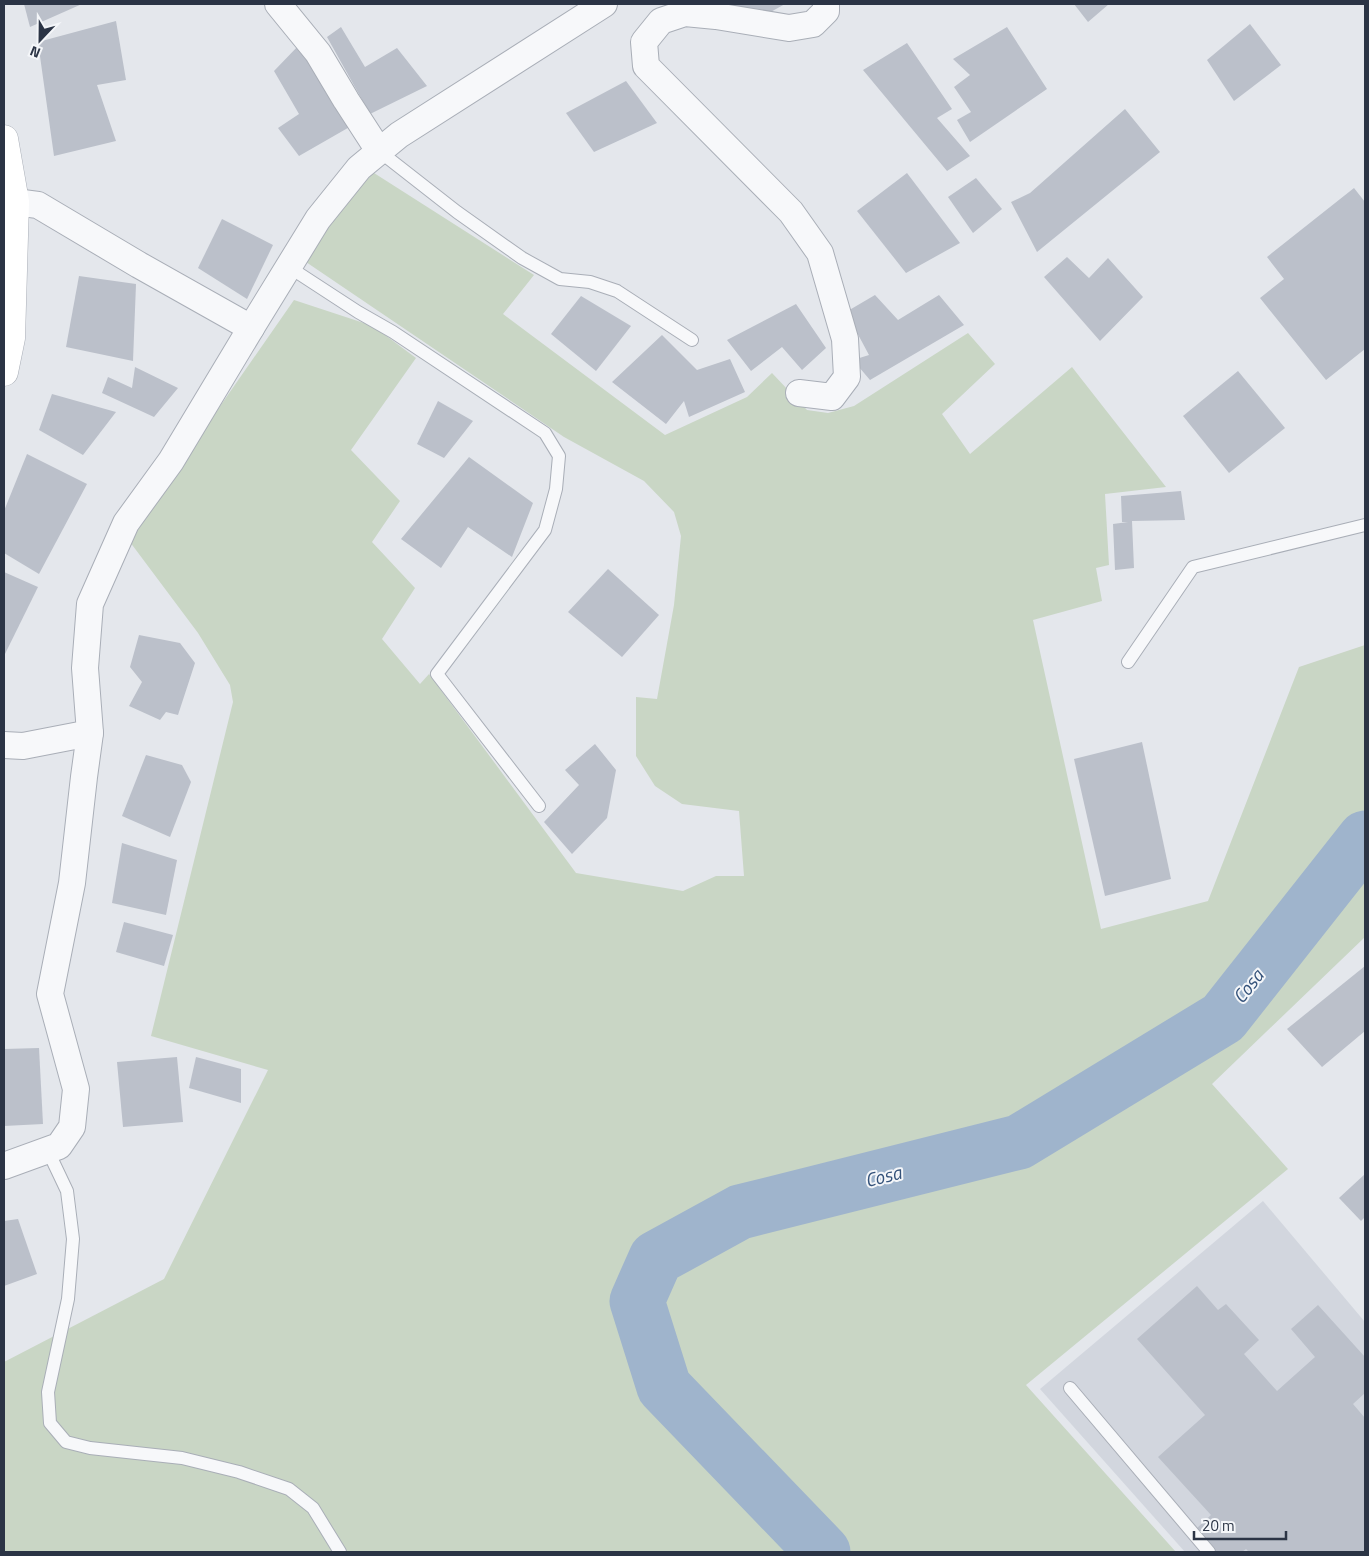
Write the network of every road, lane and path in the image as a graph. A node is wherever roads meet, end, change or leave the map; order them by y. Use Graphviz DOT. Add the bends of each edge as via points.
graph roads {
  1 [pos="278,4"];
  2 [pos="604,4"];
  3 [pos="826,4"];
  4 [pos="4,139"];
  5 [pos="379,151"];
  6 [pos="15,202"];
  7 [pos="289,267"];
  8 [pos="251,328"];
  9 [pos="692,340"];
  10 [pos="4,372"];
  11 [pos="799,393"];
  12 [pos="1365,525"];
  13 [pos="1128,662"];
  14 [pos="90,733"];
  15 [pos="4,745"];
  16 [pos="539,806"];
  17 [pos="48,1151"];
  18 [pos="4,1166"];
  19 [pos="1070,1388"];
  20 [pos="340,1552"];
  21 [pos="1209,1552"];
  1 -- 5 [label="street" via="318,52"];
  2 -- 5 [label="street" via="398,135"];
  3 -- 11 [label="street" via="826,11 813,24 789,28 686,14 661,21 644,42 646,66 791,212 820,253 846,339 847,377 832,397"];
  4 -- 6 [label="main road"];
  5 -- 7 [label="street" via="359,168 318,219"];
  5 -- 9 [label="lane" via="522,258 560,279 590,282 617,291"];
  6 -- 8 [label="street" via="38,205"];
  6 -- 10 [label="main road" via="10,338"];
  7 -- 8 [label="street"];
  7 -- 16 [label="lane" via="545,433 559,456 556,489 545,530 437,674"];
  8 -- 14 [label="street" via="171,461 126,523 90,604 85,668"];
  12 -- 13 [label="lane" via="1193,567"];
  14 -- 15 [label="street" via="23,746"];
  14 -- 17 [label="street" via="72,883 50,994 76,1089 75,1099 72,1127 59,1146"];
  17 -- 18 [label="street"];
  17 -- 20 [label="lane" via="67,1191 73,1239 68,1299 48,1392 50,1423 66,1442 90,1448 182,1458 289,1489 313,1508"];
  19 -- 21 [label="lane"];
}
